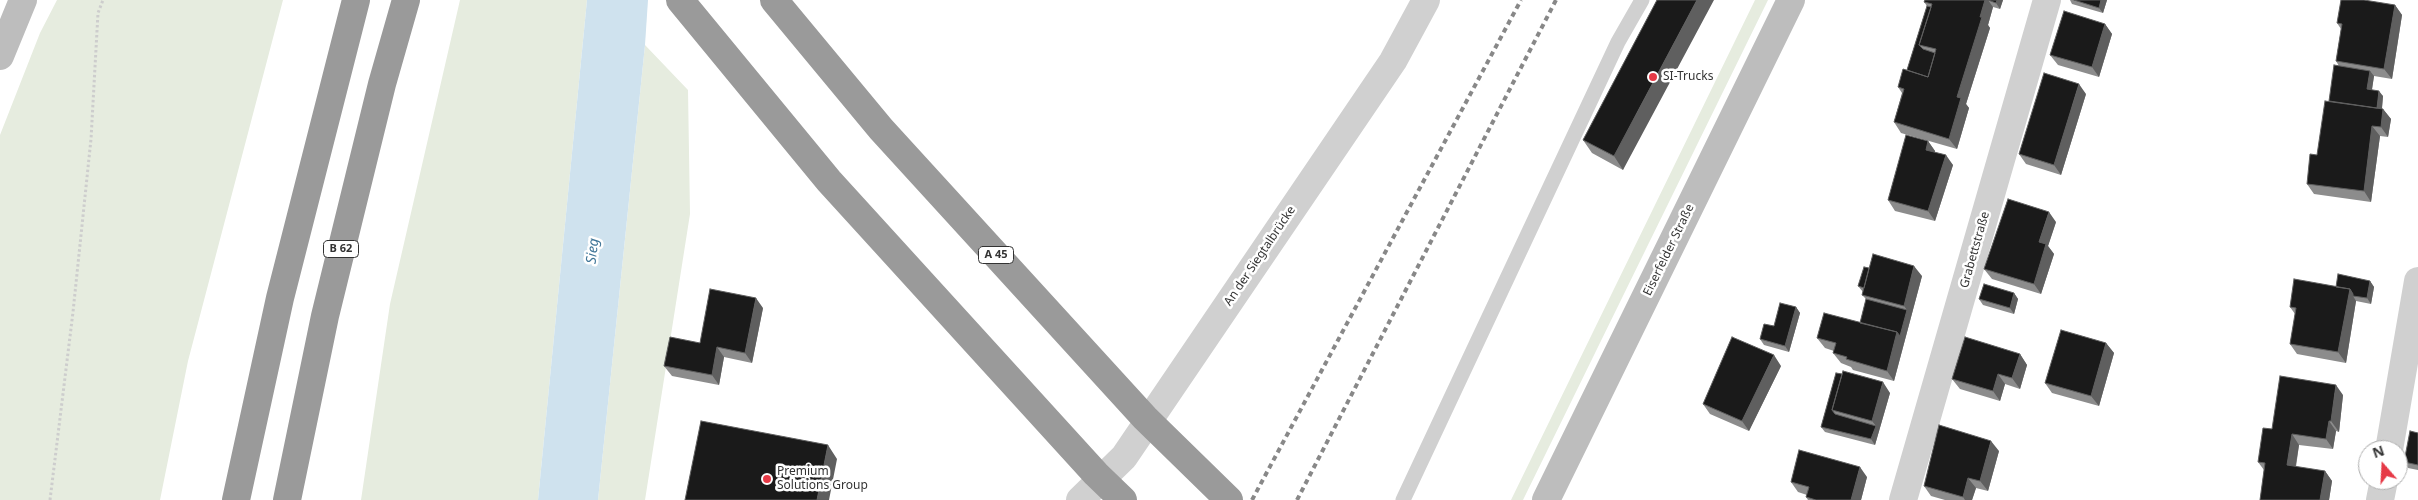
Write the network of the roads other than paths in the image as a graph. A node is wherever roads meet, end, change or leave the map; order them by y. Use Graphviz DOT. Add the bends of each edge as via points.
graph roads {
  1 [pos="24,0"];
  2 [pos="356,0"];
  3 [pos="406,0"];
  4 [pos="680,0"];
  5 [pos="774,0"];
  6 [pos="1426,0"];
  7 [pos="1642,0"];
  8 [pos="1791,0"];
  9 [pos="2047,0"];
  10 [pos="0,56"];
  11 [pos="2418,280"];
  12 [pos="2391,440"];
  13 [pos="236,500"];
  14 [pos="287,500"];
  15 [pos="1080,500"];
  16 [pos="1123,500"];
  17 [pos="1229,500"];
  18 [pos="1403,500"];
  19 [pos="1546,500"];
  20 [pos="1903,500"];
  1 -- 10 [label="main road"];
  2 -- 13 [label="highway" via="280,298"];
  3 -- 14 [label="highway, B 62" via="325,316"];
  4 -- 16 [label="highway, bridge" via="829,181"];
  5 -- 17 [label="highway, A 45, bridge" via="880,129 1145,418"];
  6 -- 15 [label="street, An der Siegtalbrücke" via="1393,61 1124,457"];
  7 -- 18 [label="lane" via="1618,42"];
  8 -- 19 [label="main road, Eiserfelder Straße"];
  9 -- 20 [label="street, Grabettstraße"];
  11 -- 12 [label="street"];
}
